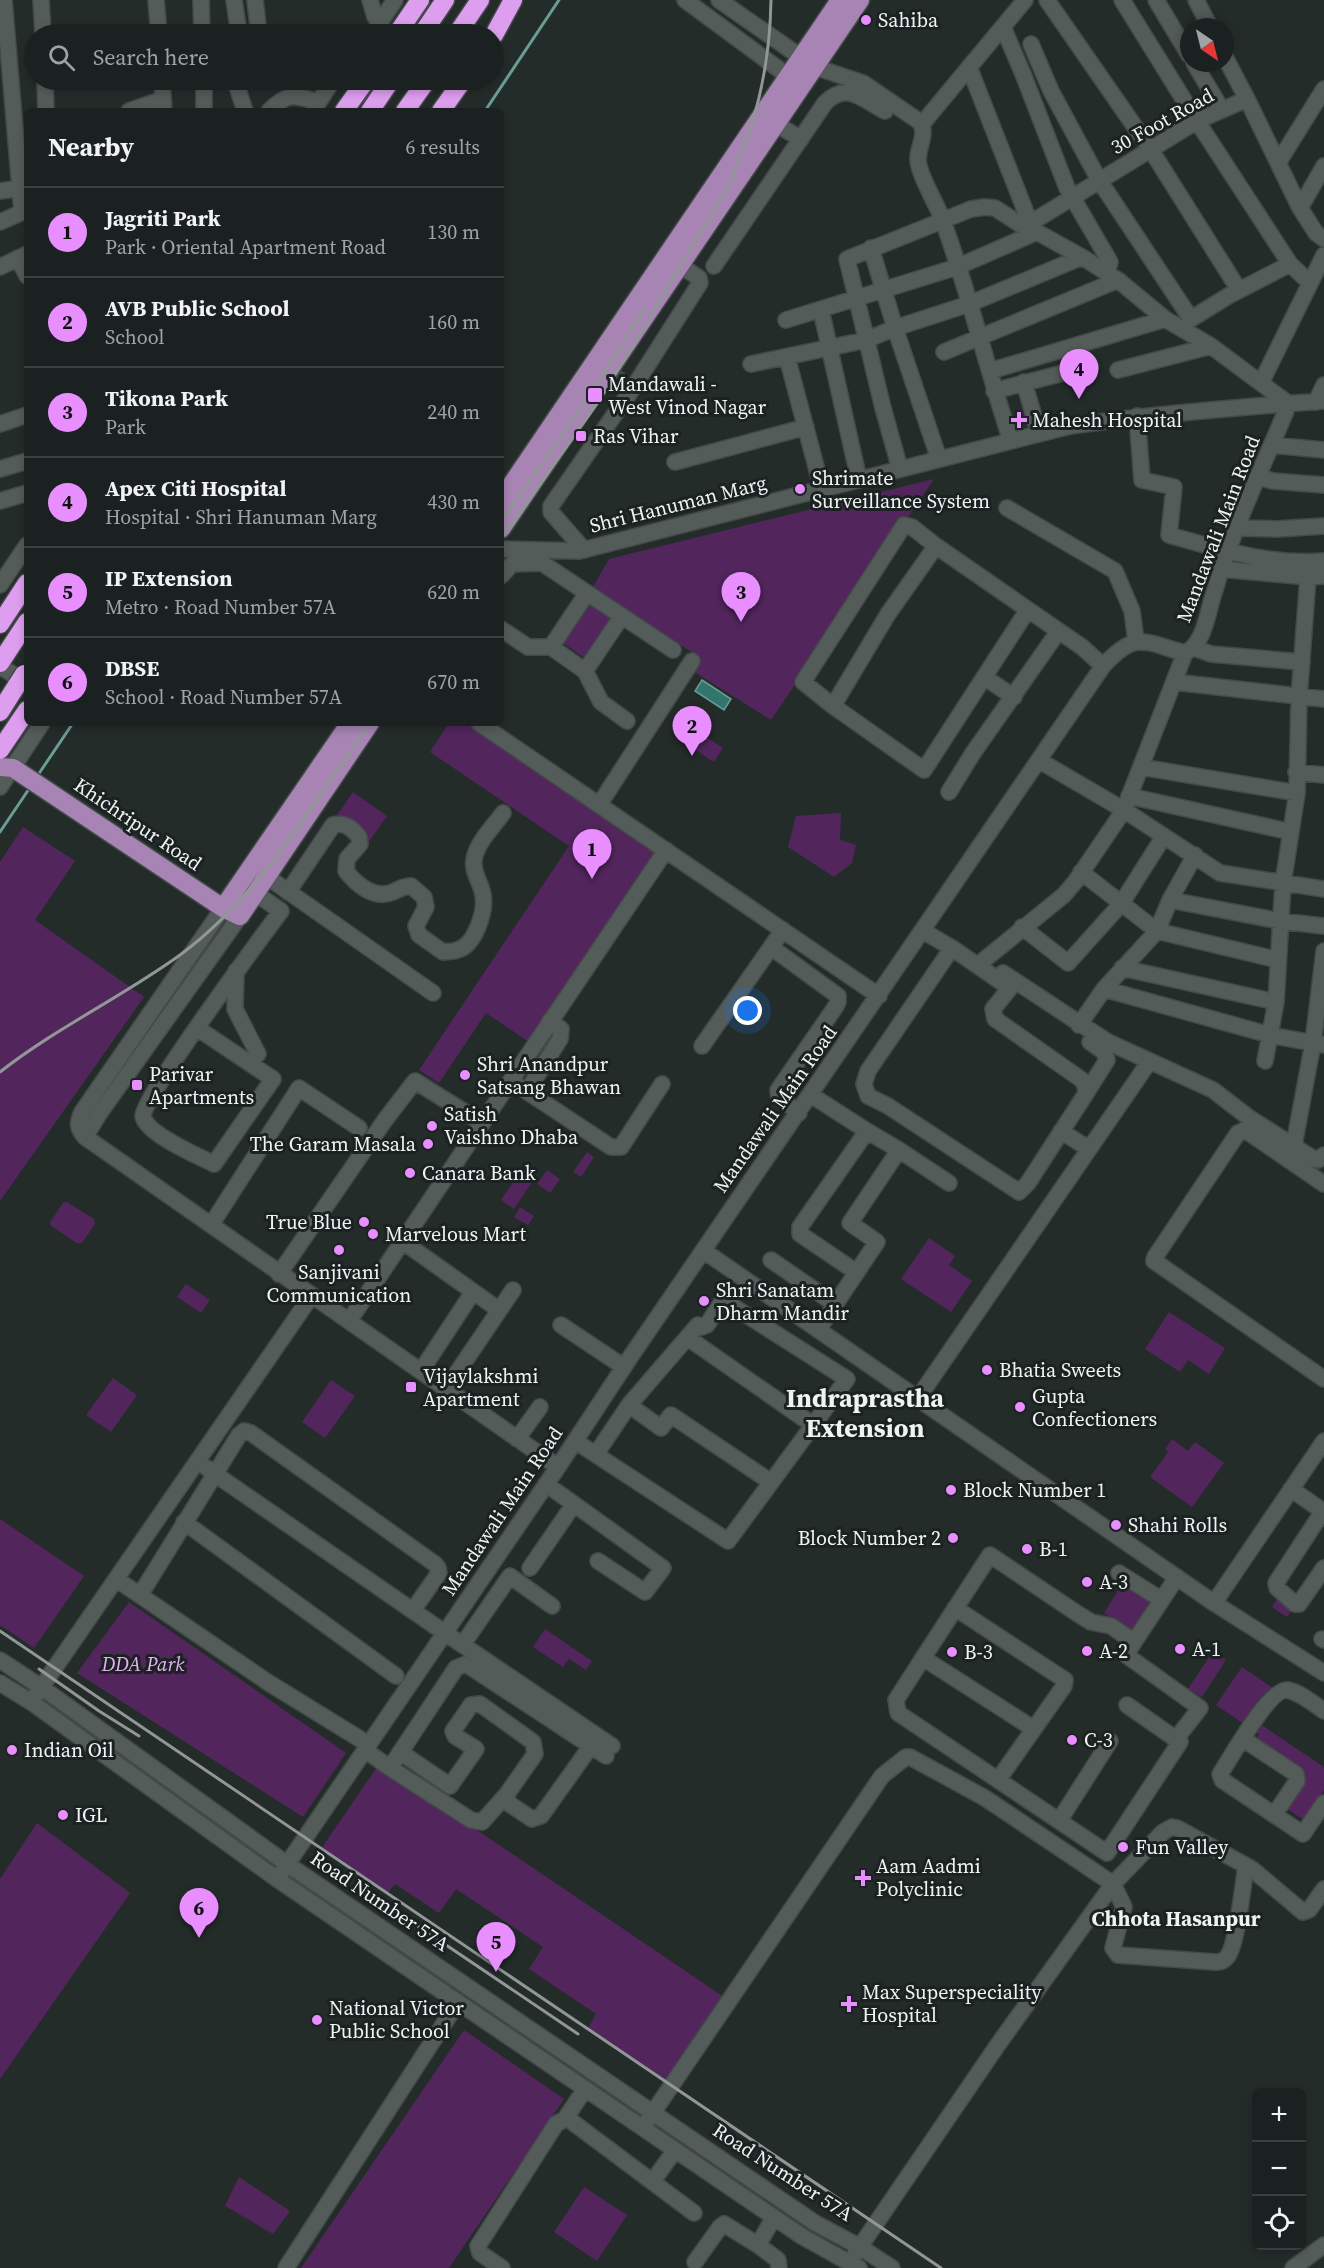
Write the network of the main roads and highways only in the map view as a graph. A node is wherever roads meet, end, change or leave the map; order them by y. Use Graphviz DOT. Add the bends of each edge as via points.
graph roads {
  1 [pos="420,0"];
  2 [pos="445,0"];
  3 [pos="480,0"];
  4 [pos="513,0"];
  5 [pos="840,0"];
  6 [pos="860,0"];
  7 [pos="404,24"];
  8 [pos="429,24"];
  9 [pos="464,24"];
  10 [pos="501,24"];
  11 [pos="808,63"];
  12 [pos="796,80"];
  13 [pos="359,90"];
  14 [pos="384,90"];
  15 [pos="420,90"];
  16 [pos="456,90"];
  17 [pos="347,108"];
  18 [pos="372,108"];
  19 [pos="407,108"];
  20 [pos="443,108"];
  21 [pos="572,410"];
  22 [pos="504,496"];
  23 [pos="504,524"];
  24 [pos="24,588"];
  25 [pos="0,624"];
  26 [pos="24,627"];
  27 [pos="1,663"];
  28 [pos="24,679"];
  29 [pos="0,712"];
  30 [pos="24,715"];
  31 [pos="348,726"];
  32 [pos="368,726"];
  33 [pos="0,751"];
  34 [pos="6,767"];
  35 [pos="231,912"];
  1 -- 7 [label="highway"];
  2 -- 8 [label="highway"];
  3 -- 9 [label="highway"];
  4 -- 10 [label="highway"];
  5 -- 11 [label="main road"];
  6 -- 11 [label="main road"];
  11 -- 12 [label="main road"];
  12 -- 21 [label="main road"];
  12 -- 21 [label="main road" via="776,124 680,265"];
  13 -- 17 [label="highway"];
  14 -- 18 [label="highway"];
  15 -- 19 [label="highway"];
  16 -- 20 [label="highway"];
  21 -- 22 [label="main road"];
  21 -- 23 [label="main road"];
  24 -- 25 [label="highway"];
  26 -- 27 [label="highway"];
  28 -- 29 [label="highway"];
  30 -- 33 [label="highway"];
  31 -- 35 [label="main road"];
  32 -- 35 [label="main road" via="255,893"];
  33 -- 34 [label="main road, Khichripur Road" via="9,755"];
  34 -- 35 [label="main road, Khichripur Road"];
}
